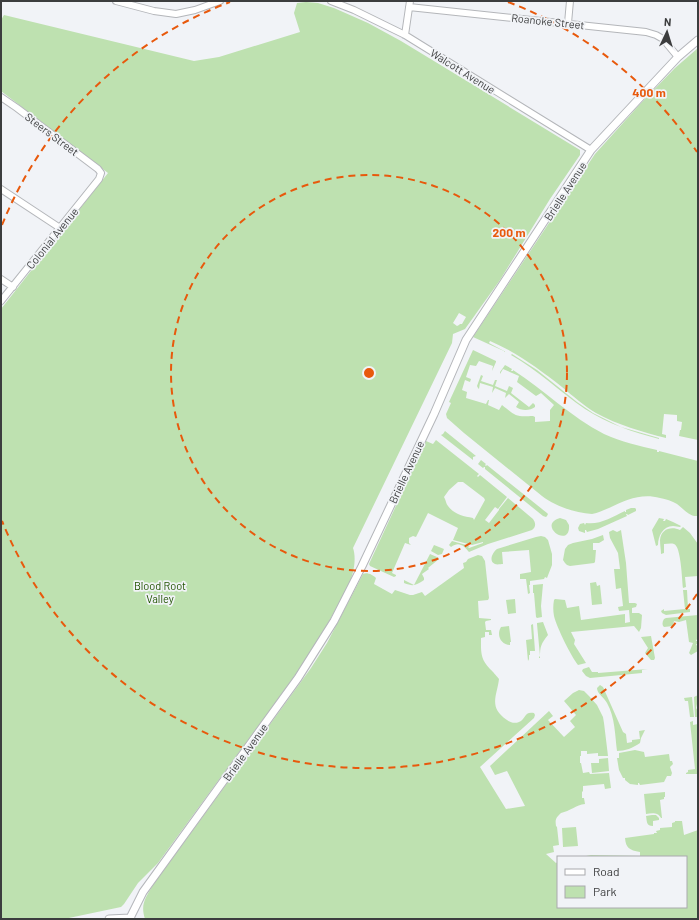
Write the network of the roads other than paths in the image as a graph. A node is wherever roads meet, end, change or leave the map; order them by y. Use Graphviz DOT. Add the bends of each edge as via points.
graph roads {
  1 [pos="116,1"];
  2 [pos="220,1"];
  3 [pos="331,1"];
  4 [pos="570,1"];
  5 [pos="409,4"];
  6 [pos="568,23"];
  7 [pos="405,35"];
  8 [pos="698,40"];
  9 [pos="678,57"];
  10 [pos="1,97"];
  11 [pos="591,150"];
  12 [pos="101,174"];
  13 [pos="1,189"];
  14 [pos="60,228"];
  15 [pos="1,279"];
  16 [pos="13,287"];
  17 [pos="1,301"];
  18 [pos="130,918"];
  19 [pos="109,919"];
  1 -- 2 [label="street" via="176,14"];
  3 -- 7 [label="street, Walcott Avenue"];
  4 -- 6 [label="street"];
  5 -- 6 [label="street, Roanoke Street"];
  5 -- 7 [label="street"];
  6 -- 9 [label="street, Roanoke Street" via="656,35 663,39"];
  7 -- 11 [label="street, Walcott Avenue"];
  8 -- 9 [label="street, Brielle Avenue"];
  9 -- 11 [label="street, Brielle Avenue"];
  10 -- 12 [label="street, Steers Street" via="92,164"];
  11 -- 18 [label="street, Brielle Avenue" via="466,340 362,566 326,635 298,678 143,892"];
  12 -- 14 [label="street, Colonial Avenue"];
  13 -- 14 [label="street"];
  14 -- 16 [label="street, Colonial Avenue"];
  15 -- 16 [label="street"];
  16 -- 17 [label="street, Colonial Avenue"];
  18 -- 19 [label="street"];
}
